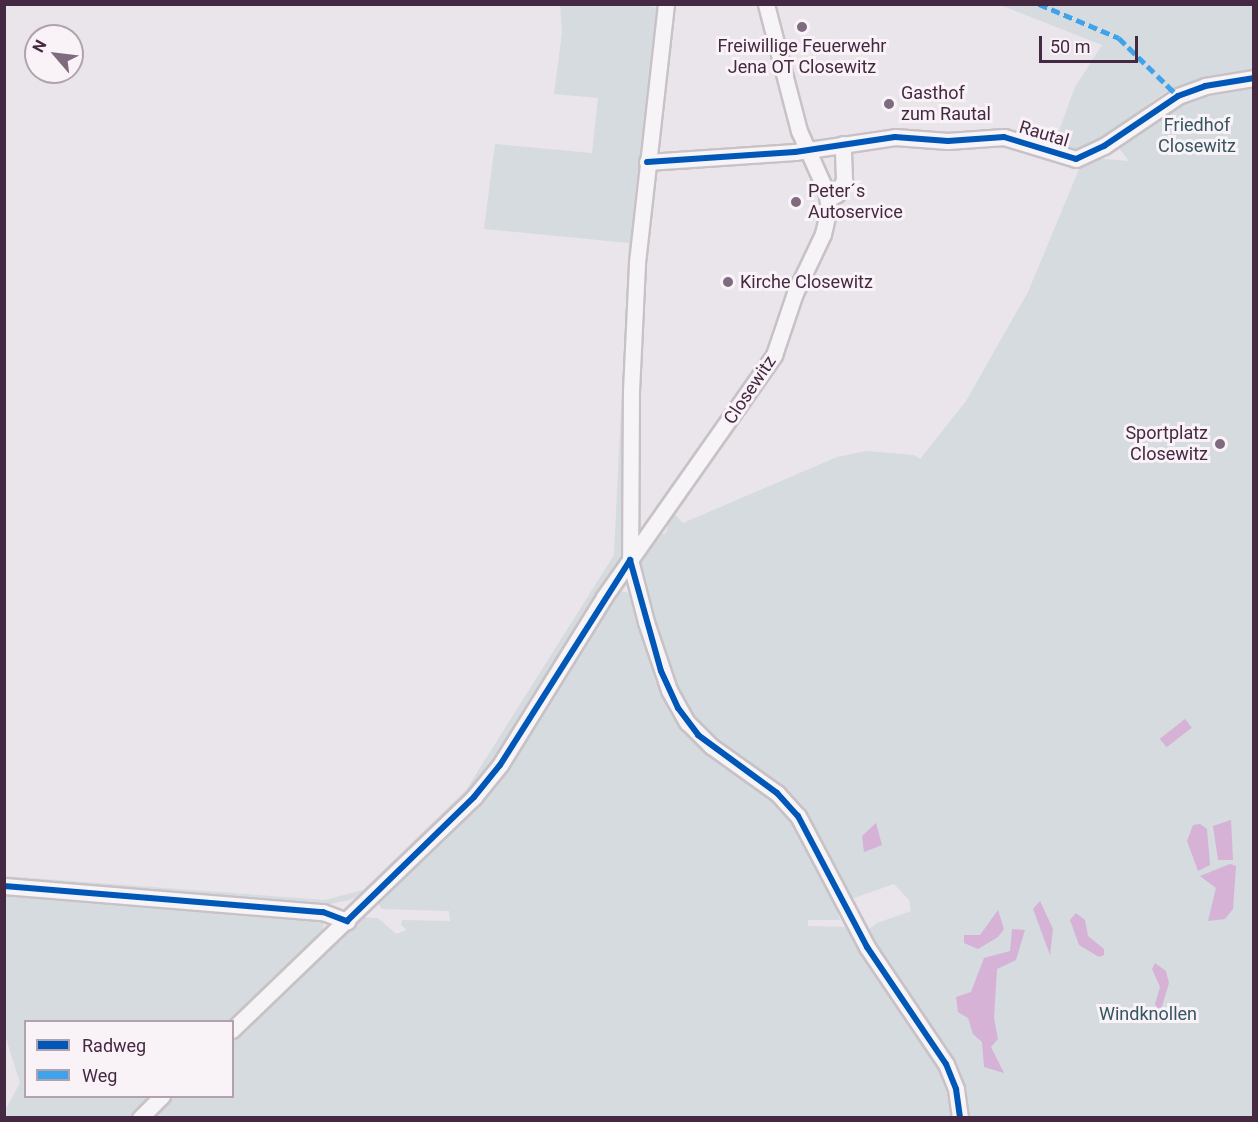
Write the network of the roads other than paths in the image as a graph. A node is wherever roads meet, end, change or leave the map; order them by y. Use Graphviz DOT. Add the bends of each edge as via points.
graph roads {
  1 [pos="666,4"];
  2 [pos="766,4"];
  3 [pos="1254,78"];
  4 [pos="843,144"];
  5 [pos="807,149"];
  6 [pos="647,162"];
  7 [pos="828,200"];
  8 [pos="630,560"];
  9 [pos="4,886"];
  10 [pos="347,921"];
  11 [pos="234,1028"];
  12 [pos="160,1098"];
  13 [pos="140,1118"];
  14 [pos="960,1118"];
  1 -- 6 [label="street"];
  2 -- 5 [label="street"];
  3 -- 4 [label="street, Rautal" via="1205,86 1178,96 1104,146 1076,159 1004,137 948,141 895,137"];
  4 -- 5 [label="street, Rautal"];
  4 -- 7 [label="street, Closewitz" via="844,180 837,194"];
  5 -- 6 [label="street, Rautal"];
  5 -- 7 [label="street, Closewitz"];
  6 -- 8 [label="street" via="631,392"];
  7 -- 8 [label="street, Closewitz" via="823,234 795,293 774,355"];
  8 -- 10 [label="street, Closewitz" via="500,765 474,797"];
  8 -- 14 [label="street" via="661,671 678,708 698,735 777,793 793,810 853,922 946,1064 956,1089"];
  9 -- 10 [label="street" via="323,912"];
  10 -- 11 [label="street, Closewitz"];
  12 -- 13 [label="street"];
}
